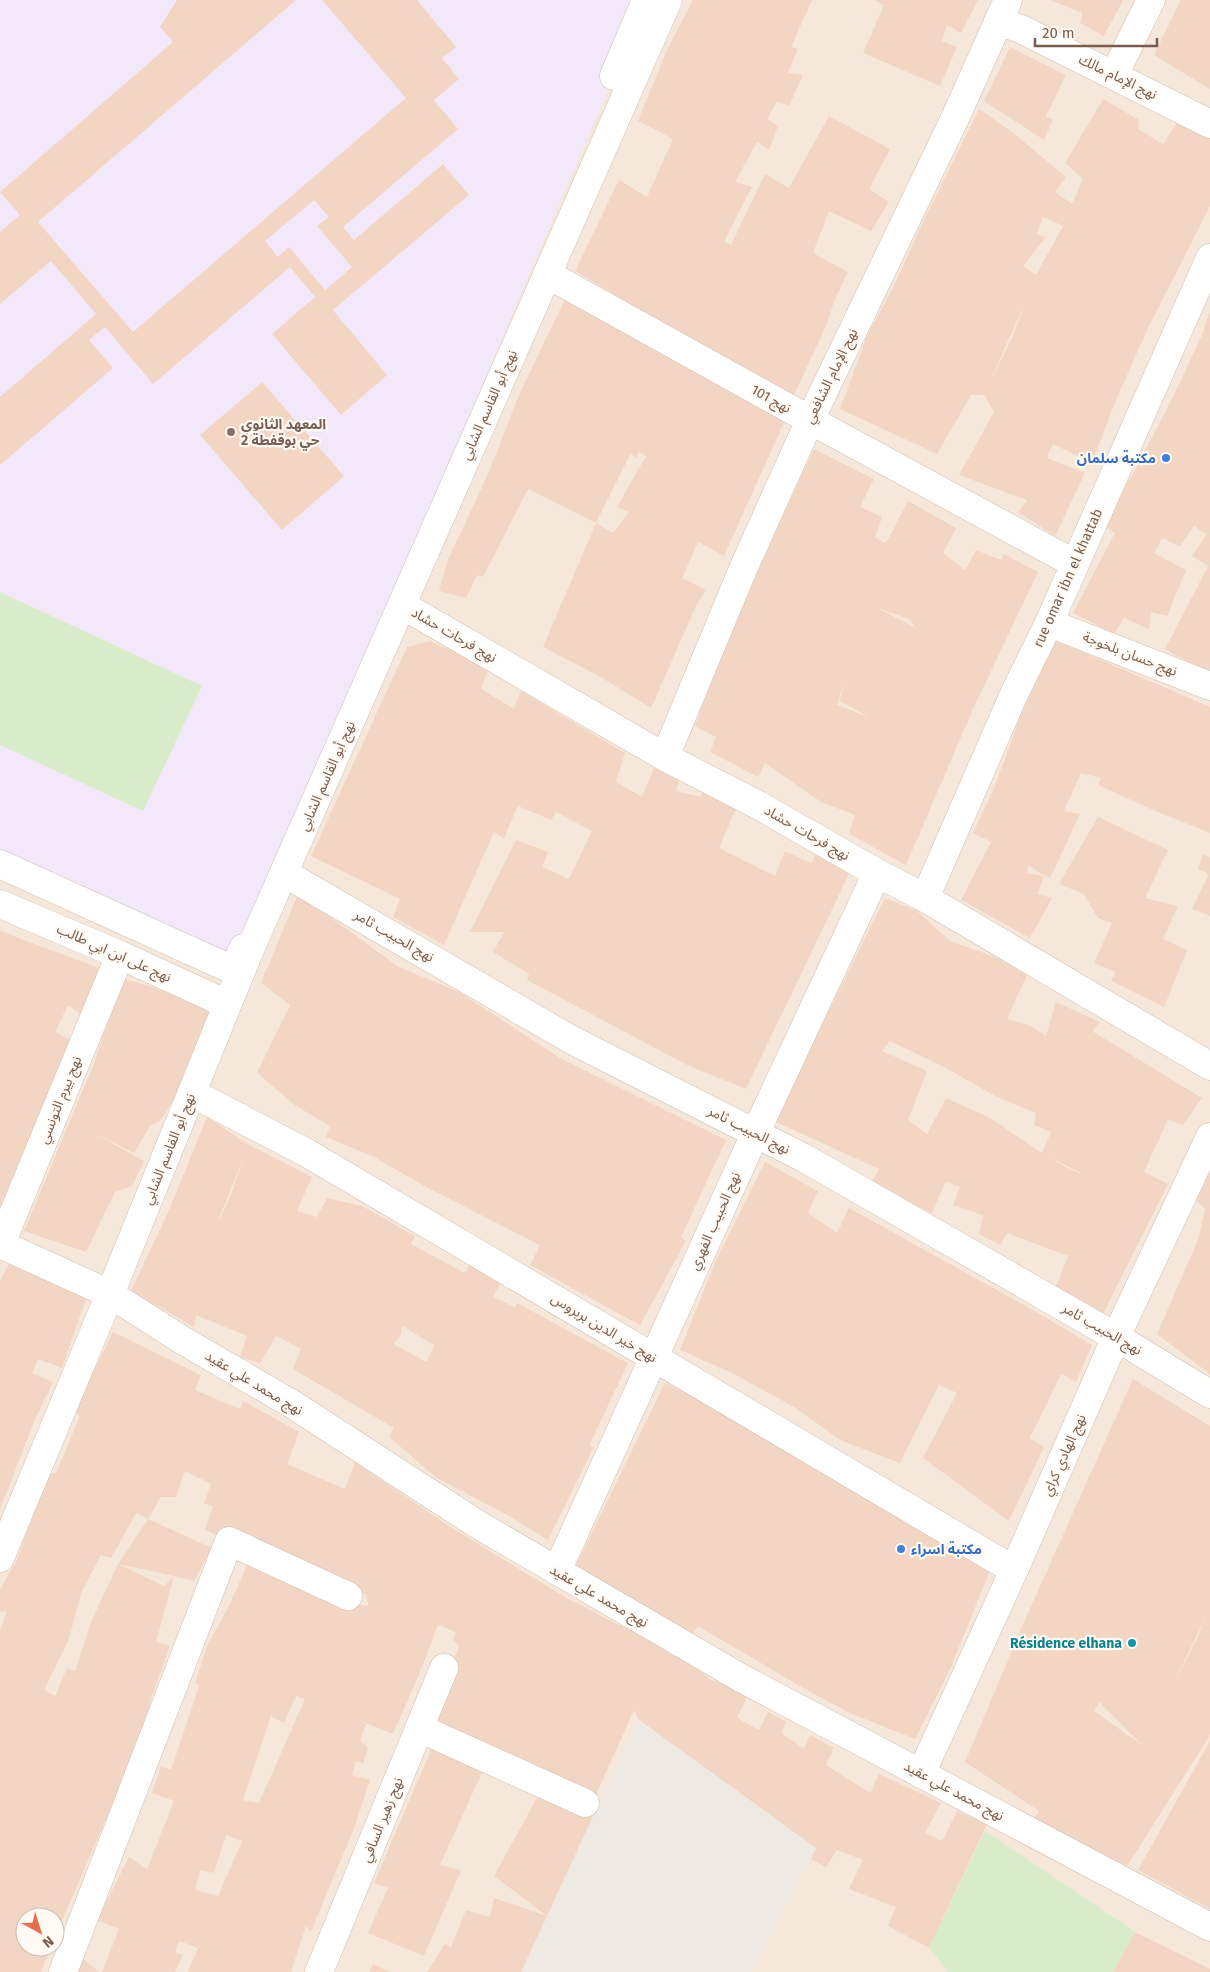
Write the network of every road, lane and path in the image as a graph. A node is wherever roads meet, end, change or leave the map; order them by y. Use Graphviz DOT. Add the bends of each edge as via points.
graph roads {
  1 [pos="646,0"];
  2 [pos="668,0"];
  3 [pos="1151,0"];
  4 [pos="1003,10"];
  5 [pos="1114,75"];
  6 [pos="1210,124"];
  7 [pos="1210,258"];
  8 [pos="547,274"];
  9 [pos="810,420"];
  10 [pos="1075,564"];
  11 [pos="402,605"];
  12 [pos="1049,623"];
  13 [pos="1210,686"];
  14 [pos="665,757"];
  15 [pos="0,864"];
  16 [pos="284,873"];
  17 [pos="877,873"];
  18 [pos="925,898"];
  19 [pos="0,904"];
  20 [pos="120,955"];
  21 [pos="227,1004"];
  22 [pos="1210,1066"];
  23 [pos="192,1093"];
  24 [pos="756,1132"];
  25 [pos="1210,1137"];
  26 [pos="0,1244"];
  27 [pos="110,1294"];
  28 [pos="1116,1337"];
  29 [pos="654,1358"];
  30 [pos="1210,1394"];
  31 [pos="0,1558"];
  32 [pos="1014,1570"];
  33 [pos="557,1571"];
  34 [pos="348,1596"];
  35 [pos="444,1668"];
  36 [pos="419,1728"];
  37 [pos="921,1774"];
  38 [pos="585,1803"];
  39 [pos="1210,1928"];
  40 [pos="63,1972"];
  41 [pos="319,1972"];
  1 -- 15 [label="street" via="234,970"];
  2 -- 8 [label="street, نهج أبو القاسم الشابي"];
  3 -- 5 [label="street"];
  4 -- 5 [label="street, نهج الإمام مالك" via="1021,29"];
  4 -- 9 [label="street, نهج الإمام الشافعي" via="956,116"];
  5 -- 6 [label="street, نهج الإمام مالك"];
  7 -- 10 [label="street, rue omar ibn el khattab"];
  8 -- 9 [label="street, نهج 101"];
  8 -- 11 [label="street, نهج أبو القاسم الشابي"];
  9 -- 10 [label="street, نهج 101"];
  9 -- 14 [label="street, نهج الإمام الشافعي" via="743,569"];
  10 -- 12 [label="street, rue omar ibn el khattab"];
  11 -- 14 [label="street, نهج فرحات حشاد"];
  11 -- 16 [label="street, نهج أبو القاسم الشابي"];
  12 -- 13 [label="street, نهج حسان بلخوجة"];
  12 -- 18 [label="street, rue omar ibn el khattab" via="1014,694"];
  14 -- 17 [label="street, نهج فرحات حشاد" via="758,804"];
  16 -- 21 [label="street, نهج أبو القاسم الشابي"];
  16 -- 24 [label="street, نهج الحبيب ثامر" via="570,1039"];
  17 -- 18 [label="street, نهج فرحات حشاد"];
  17 -- 24 [label="street, نهج الحبيب الفهري"];
  18 -- 22 [label="street, نهج فرحات حشاد"];
  19 -- 20 [label="street, نهج على ابن ابي طالب"];
  20 -- 21 [label="street, نهج على ابن ابي طالب"];
  20 -- 26 [label="street, نهج بيرم التونسي"];
  21 -- 23 [label="street, نهج أبو القاسم الشابي"];
  23 -- 27 [label="street, نهج أبو القاسم الشابي"];
  23 -- 29 [label="street, نهج خير الدين بربروس" via="307,1153"];
  24 -- 28 [label="street, نهج الحبيب ثامر"];
  24 -- 29 [label="street, نهج الحبيب الفهري"];
  25 -- 28 [label="street, نهج الهادي كراي"];
  26 -- 27 [label="street, نهج محمد علي عقيد"];
  27 -- 31 [label="street, نهج أبو القاسم الشابي"];
  27 -- 33 [label="street, نهج محمد علي عقيد" via="292,1404 476,1524"];
  28 -- 30 [label="street, نهج الحبيب ثامر"];
  28 -- 32 [label="street, نهج الهادي كراي"];
  29 -- 32 [label="street, نهج خير الدين بربروس"];
  29 -- 33 [label="street, نهج الحبيب الفهري"];
  32 -- 37 [label="street, نهج الهادي كراي"];
  33 -- 37 [label="street, نهج محمد علي عقيد" via="742,1678"];
  34 -- 40 [label="street" via="229,1541"];
  35 -- 36 [label="street, نهج زهير السافي"];
  36 -- 38 [label="street"];
  36 -- 41 [label="street, نهج زهير السافي"];
  37 -- 39 [label="street, نهج محمد علي عقيد"];
}
